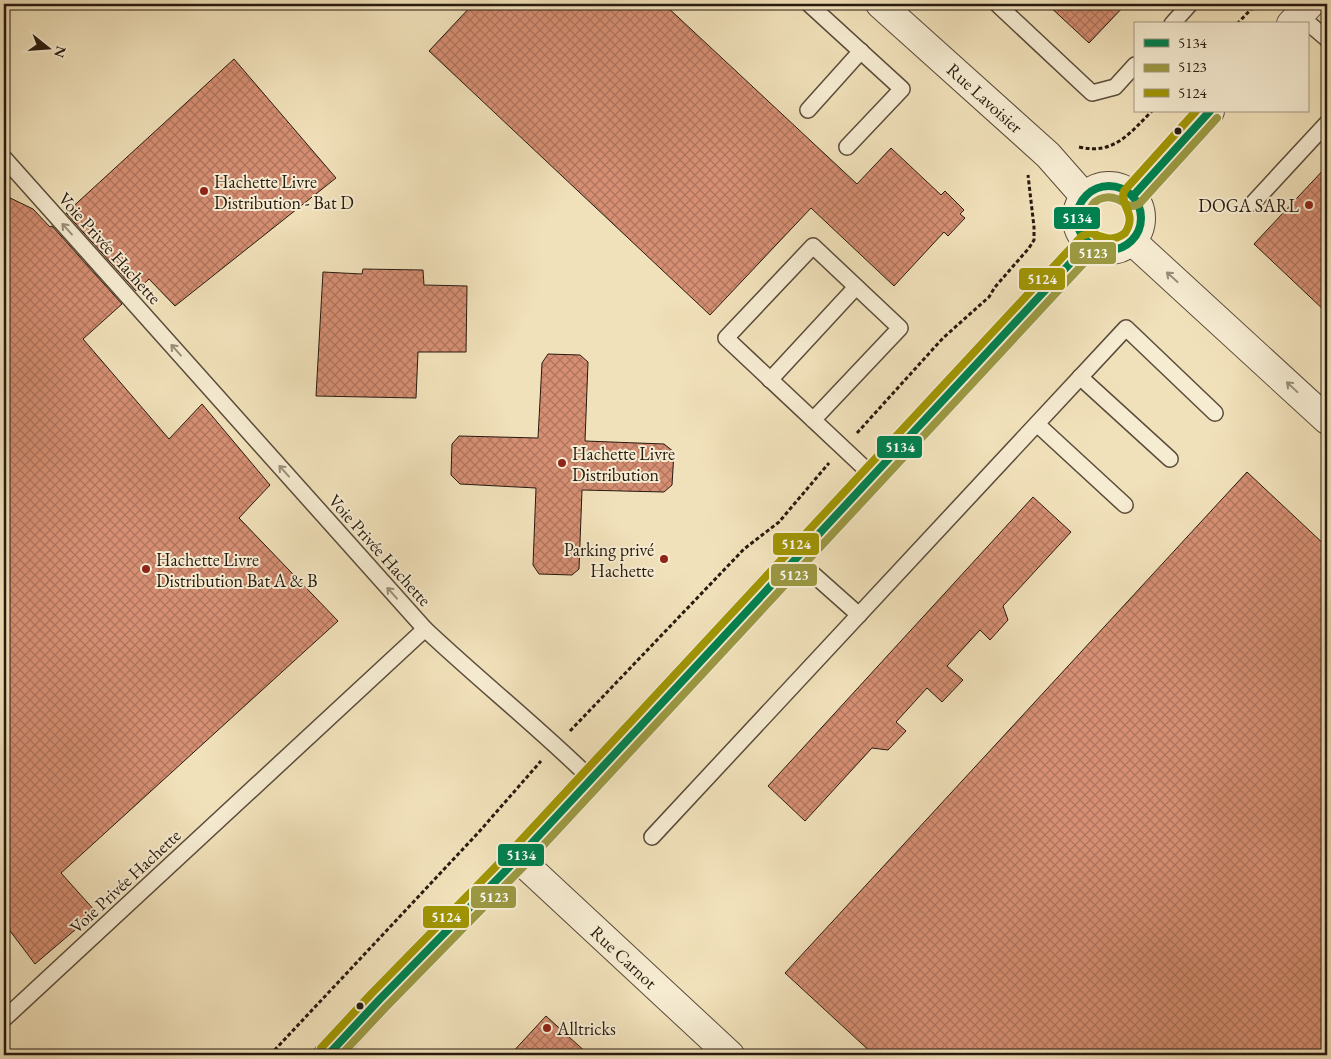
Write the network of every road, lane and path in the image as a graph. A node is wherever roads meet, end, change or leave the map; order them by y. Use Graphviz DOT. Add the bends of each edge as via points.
graph roads {
  1 [pos="809,4"];
  2 [pos="880,4"];
  3 [pos="997,4"];
  4 [pos="1190,4"];
  5 [pos="1256,4"];
  6 [pos="826,9"];
  7 [pos="1300,14"];
  8 [pos="1174,22"];
  9 [pos="1239,22"];
  10 [pos="1327,39"];
  11 [pos="861,51"];
  12 [pos="1134,66"];
  13 [pos="808,110"];
  14 [pos="1151,112"];
  15 [pos="1209,112"];
  16 [pos="1327,123"];
  17 [pos="847,148"];
  18 [pos="1048,155"];
  19 [pos="4,158"];
  20 [pos="1133,196"];
  21 [pos="1085,197"];
  22 [pos="1253,203"];
  23 [pos="1132,241"];
  24 [pos="1089,243"];
  25 [pos="856,287"];
  26 [pos="1080,377"];
  27 [pos="770,380"];
  28 [pos="1215,413"];
  29 [pos="812,420"];
  30 [pos="1327,420"];
  31 [pos="1037,424"];
  32 [pos="843,448"];
  33 [pos="1170,459"];
  34 [pos="873,476"];
  35 [pos="1125,505"];
  36 [pos="796,559"];
  37 [pos="859,615"];
  38 [pos="425,629"];
  39 [pos="556,745"];
  40 [pos="591,779"];
  41 [pos="652,837"];
  42 [pos="518,858"];
  43 [pos="4,1019"];
  44 [pos="270,1055"];
  45 [pos="328,1055"];
  46 [pos="730,1055"];
  1 -- 6 [label="lane"];
  2 -- 18 [label="street, Rue Lavoisier"];
  3 -- 12 [label="lane" via="1092,93 1115,87"];
  4 -- 8 [label="lane"];
  5 -- 9 [label="path"];
  6 -- 11 [label="lane"];
  7 -- 10 [label="lane"];
  11 -- 13 [label="lane"];
  11 -- 17 [label="lane" via="902,89"];
  14 -- 18 [label="path" via="1123,140 1109,147 1090,150 1060,139"];
  15 -- 20 [label="street"];
  16 -- 22 [label="lane"];
  18 -- 21 [label="street, Rue Lavoisier"];
  18 -- 32 [label="path" via="1027,176 1034,227 1034,240 1029,248 989,297 943,338"];
  38 -- 19 [label="lane, Voie Privée Hachette, one-way"];
  20 -- 21 [label="street" via="1124,189 1103,186"];
  20 -- 23 [label="street" via="1141,214 1141,224"];
  21 -- 24 [label="street" via="1077,216 1082,236"];
  23 -- 24 [label="street" via="1115,250"];
  30 -- 23 [label="street, one-way"];
  24 -- 34 [label="street"];
  25 -- 27 [label="lane"];
  25 -- 27 [label="lane" via="813,246 726,338"];
  25 -- 29 [label="lane" via="900,328"];
  26 -- 28 [label="lane" via="1126,328"];
  26 -- 31 [label="lane"];
  26 -- 33 [label="lane"];
  27 -- 29 [label="lane"];
  29 -- 32 [label="lane"];
  31 -- 35 [label="lane"];
  31 -- 37 [label="lane"];
  32 -- 34 [label="lane"];
  32 -- 39 [label="path" via="779,522 744,549"];
  34 -- 36 [label="street"];
  36 -- 37 [label="lane"];
  36 -- 40 [label="street"];
  37 -- 41 [label="lane"];
  38 -- 39 [label="lane"];
  38 -- 43 [label="lane, Voie Privée Hachette"];
  39 -- 40 [label="lane"];
  39 -- 44 [label="path"];
  40 -- 42 [label="street"];
  42 -- 45 [label="street"];
  42 -- 46 [label="street, Rue Carnot"];
}
